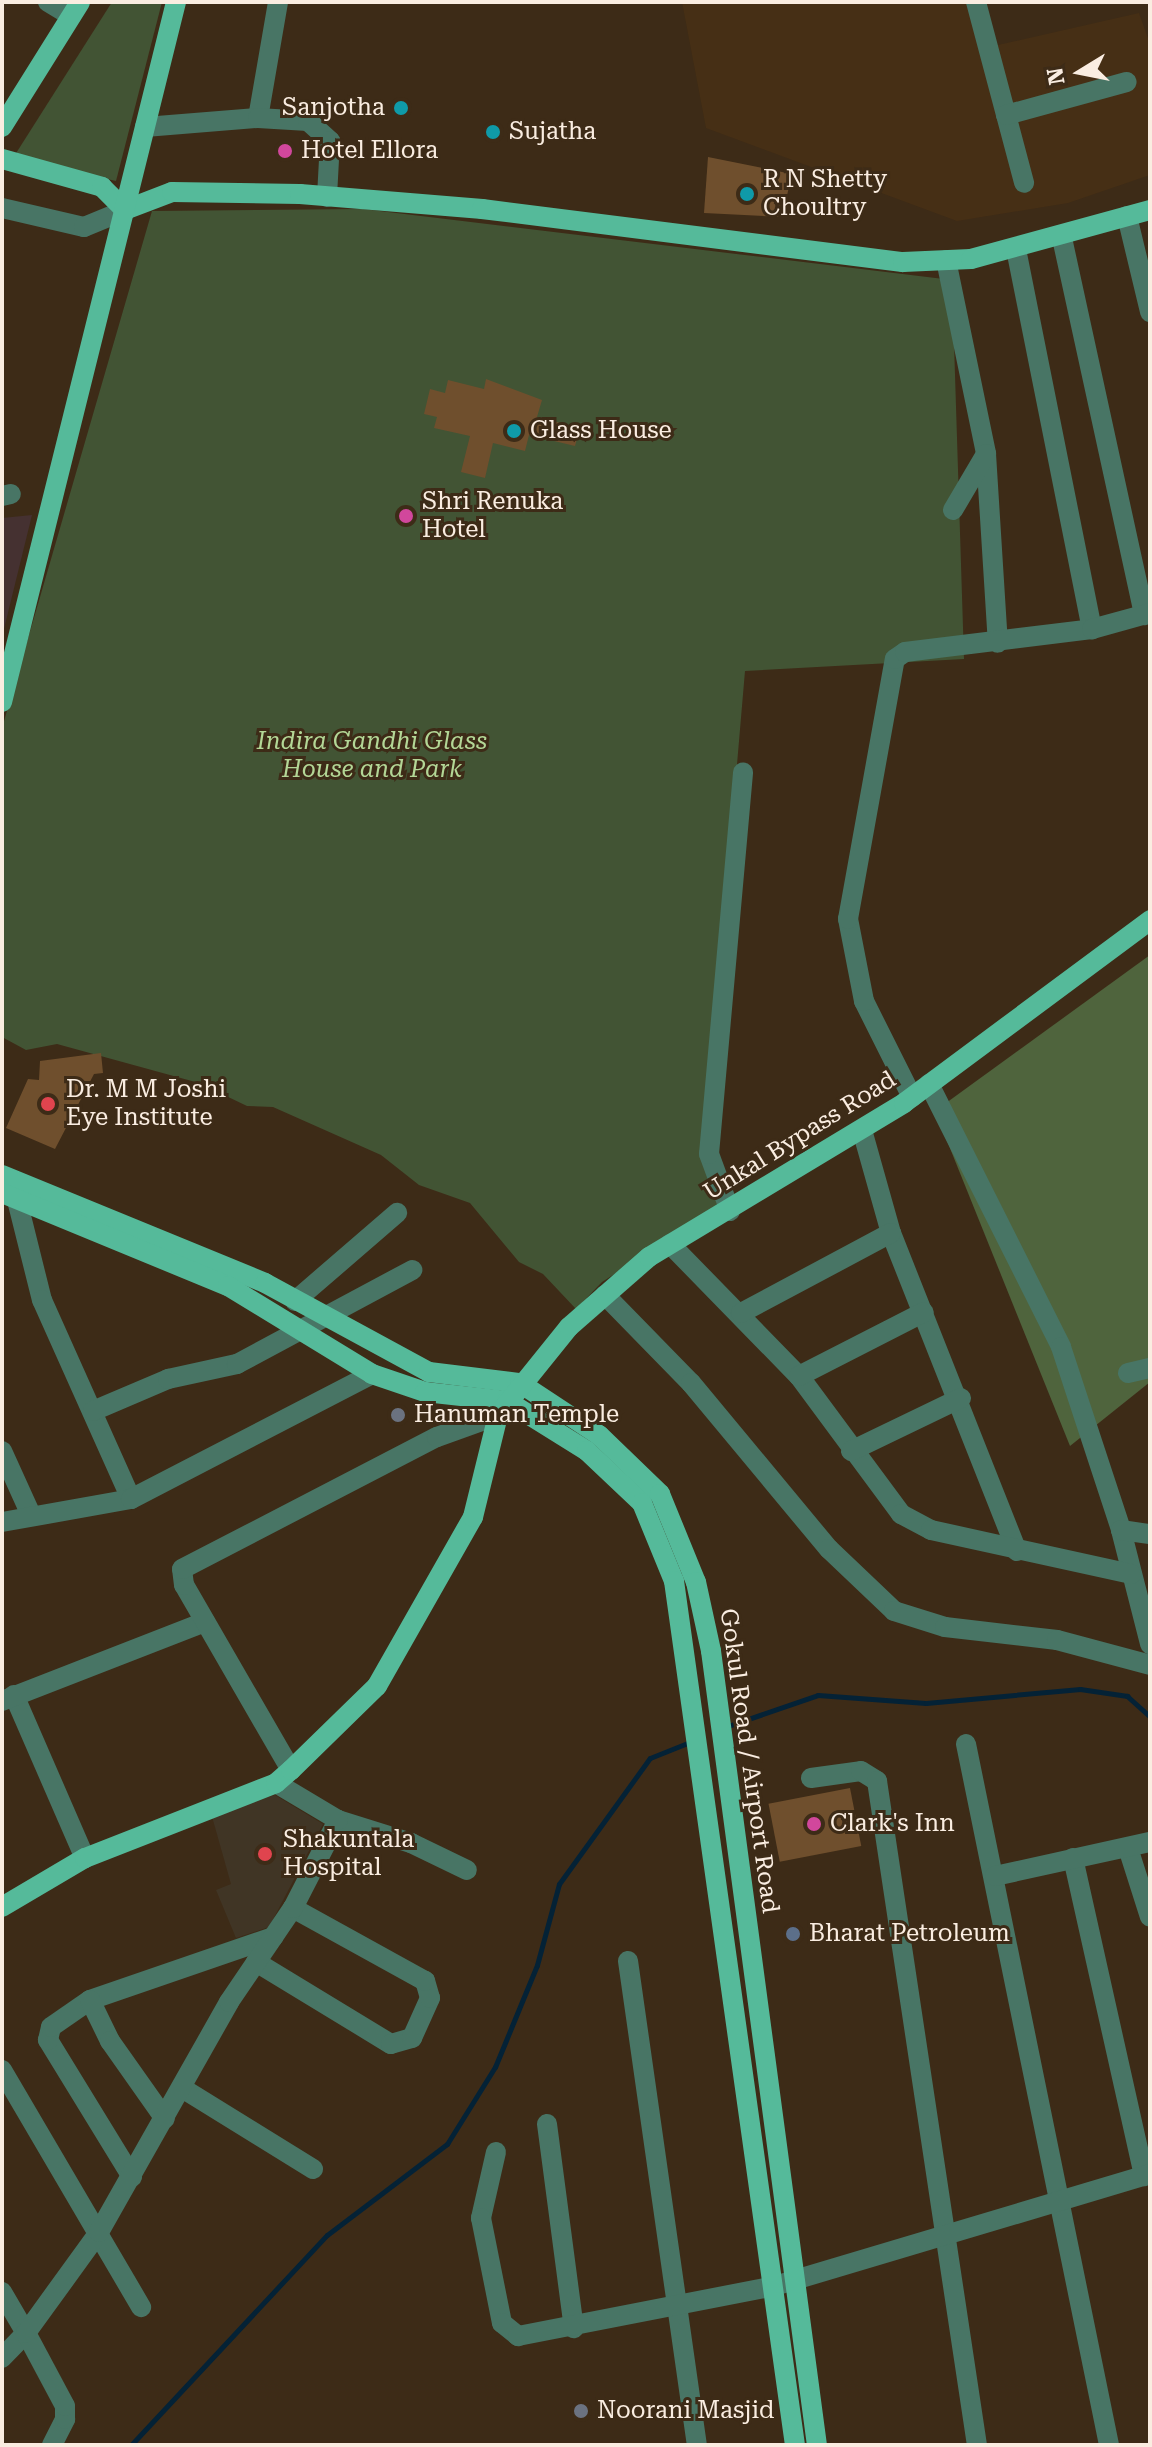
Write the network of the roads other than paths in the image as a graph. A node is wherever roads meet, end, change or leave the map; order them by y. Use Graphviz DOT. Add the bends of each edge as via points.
graph roads {
  1 [pos="48,2"];
  2 [pos="176,2"];
  3 [pos="278,2"];
  4 [pos="976,2"];
  5 [pos="76,9"];
  6 [pos="1127,82"];
  7 [pos="1006,115"];
  8 [pos="258,118"];
  9 [pos="2,127"];
  10 [pos="145,127"];
  11 [pos="2,159"];
  12 [pos="1024,183"];
  13 [pos="327,197"];
  14 [pos="2,208"];
  15 [pos="125,210"];
  16 [pos="1150,210"];
  17 [pos="1127,216"];
  18 [pos="1062,238"];
  19 [pos="1016,249"];
  20 [pos="946,260"];
  21 [pos="1150,312"];
  22 [pos="986,454"];
  23 [pos="953,510"];
  24 [pos="1147,614"];
  25 [pos="1092,629"];
  26 [pos="998,643"];
  27 [pos="2,702"];
  28 [pos="743,773"];
  29 [pos="1150,920"];
  30 [pos="929,1084"];
  31 [pos="912,1097"];
  32 [pos="862,1130"];
  33 [pos="2,1175"];
  34 [pos="10,1197"];
  35 [pos="730,1211"];
  36 [pos="397,1213"];
  37 [pos="891,1233"];
  38 [pos="670,1244"];
  39 [pos="412,1270"];
  40 [pos="605,1295"];
  41 [pos="295,1301"];
  42 [pos="924,1312"];
  43 [pos="741,1313"];
  44 [pos="322,1317"];
  45 [pos="301,1328"];
  46 [pos="1150,1368"];
  47 [pos="1128,1373"];
  48 [pos="372,1374"];
  49 [pos="799,1376"];
  50 [pos="520,1383"];
  51 [pos="961,1398"];
  52 [pos="503,1408"];
  53 [pos="93,1411"];
  54 [pos="2,1451"];
  55 [pos="851,1451"];
  56 [pos="131,1499"];
  57 [pos="31,1515"];
  58 [pos="2,1522"];
  59 [pos="1121,1530"];
  60 [pos="1150,1534"];
  61 [pos="1017,1551"];
  62 [pos="1131,1574"];
  63 [pos="684,1578"];
  64 [pos="205,1622"];
  65 [pos="1150,1644"];
  66 [pos="1150,1665"];
  67 [pos="8,1698"];
  68 [pos="966,1744"];
  69 [pos="283,1777"];
  70 [pos="811,1778"];
  71 [pos="338,1820"];
  72 [pos="1150,1842"];
  73 [pos="1128,1848"];
  74 [pos="85,1858"];
  75 [pos="1073,1858"];
  76 [pos="467,1870"];
  77 [pos="995,1876"];
  78 [pos="2,1907"];
  79 [pos="293,1908"];
  80 [pos="1150,1917"];
  81 [pos="273,1937"];
  82 [pos="628,1961"];
  83 [pos="256,1962"];
  84 [pos="90,2000"];
  85 [pos="2,2070"];
  86 [pos="182,2088"];
  87 [pos="165,2119"];
  88 [pos="547,2124"];
  89 [pos="496,2152"];
  90 [pos="313,2169"];
  91 [pos="1147,2175"];
  92 [pos="132,2177"];
  93 [pos="1063,2200"];
  94 [pos="99,2232"];
  95 [pos="943,2235"];
  96 [pos="794,2280"];
  97 [pos="771,2287"];
  98 [pos="2,2292"];
  99 [pos="141,2307"];
  100 [pos="677,2307"];
  101 [pos="574,2328"];
  102 [pos="26,2333"];
  103 [pos="2,2358"];
  104 [pos="52,2445"];
  105 [pos="697,2445"];
  106 [pos="795,2445"];
  107 [pos="817,2445"];
  108 [pos="977,2445"];
  109 [pos="1109,2445"];
  1 -- 5 [label="street"];
  2 -- 10 [label="main road"];
  3 -- 8 [label="street"];
  4 -- 7 [label="street"];
  5 -- 9 [label="main road"];
  6 -- 7 [label="street"];
  7 -- 12 [label="street"];
  8 -- 10 [label="street"];
  8 -- 13 [label="street" via="322,127 330,141"];
  10 -- 15 [label="main road"];
  11 -- 15 [label="main road" via="102,187"];
  13 -- 15 [label="main road" via="172,192"];
  13 -- 20 [label="main road" via="482,209 903,262"];
  14 -- 15 [label="street" via="84,227"];
  15 -- 27 [label="main road"];
  16 -- 17 [label="main road"];
  17 -- 18 [label="main road"];
  17 -- 21 [label="street"];
  18 -- 19 [label="main road"];
  18 -- 24 [label="street"];
  19 -- 20 [label="main road"];
  19 -- 25 [label="street"];
  20 -- 22 [label="street"];
  22 -- 23 [label="street"];
  22 -- 26 [label="street"];
  24 -- 25 [label="street"];
  25 -- 26 [label="street"];
  26 -- 31 [label="street" via="898,654 888,680 848,919 864,1001"];
  28 -- 35 [label="street" via="709,1154"];
  29 -- 30 [label="main road, Unkal Bypass Road"];
  30 -- 31 [label="main road, Unkal Bypass Road"];
  30 -- 59 [label="street" via="1054,1329"];
  31 -- 32 [label="main road, Unkal Bypass Road"];
  32 -- 35 [label="main road, Unkal Bypass Road"];
  32 -- 37 [label="street"];
  33 -- 41 [label="main road, Gokul Road / Airport Road" via="153,1232"];
  34 -- 45 [label="main road, Gokul Road / Airport Road" via="228,1286"];
  34 -- 53 [label="street" via="42,1300"];
  35 -- 38 [label="main road, Unkal Bypass Road"];
  36 -- 41 [label="street"];
  37 -- 42 [label="street"];
  37 -- 43 [label="street"];
  38 -- 40 [label="main road, Unkal Bypass Road"];
  38 -- 43 [label="street"];
  39 -- 44 [label="street"];
  40 -- 50 [label="main road, Unkal Bypass Road"];
  40 -- 66 [label="street" via="691,1383 829,1549 894,1611 945,1627 1057,1640"];
  41 -- 44 [label="main road, Gokul Road / Airport Road"];
  42 -- 49 [label="street"];
  42 -- 51 [label="street"];
  43 -- 49 [label="street"];
  44 -- 45 [label="street"];
  44 -- 50 [label="main road, Gokul Road / Airport Road" via="429,1372"];
  45 -- 48 [label="main road, Gokul Road / Airport Road"];
  45 -- 53 [label="street" via="237,1364 168,1379"];
  46 -- 47 [label="street"];
  48 -- 52 [label="main road, Gokul Road / Airport Road" via="425,1392"];
  48 -- 56 [label="street"];
  49 -- 55 [label="street"];
  50 -- 52 [label="main road, Unkal Bypass Road"];
  50 -- 63 [label="main road, Gokul Road / Airport Road" via="599,1435 660,1494"];
  51 -- 55 [label="street"];
  51 -- 61 [label="street"];
  52 -- 63 [label="main road, Gokul Road / Airport Road" via="587,1451 642,1503"];
  52 -- 64 [label="street" via="188,1563 181,1576"];
  52 -- 69 [label="main road" via="473,1517 452,1561 377,1686"];
  53 -- 56 [label="street"];
  54 -- 57 [label="street"];
  55 -- 61 [label="street" via="913,1523"];
  56 -- 57 [label="street"];
  57 -- 58 [label="street"];
  59 -- 60 [label="street"];
  59 -- 62 [label="street"];
  61 -- 62 [label="street"];
  62 -- 65 [label="street"];
  63 -- 96 [label="main road, Gokul Road / Airport Road" via="711,1651"];
  63 -- 97 [label="main road, Gokul Road / Airport Road" via="685,1655"];
  64 -- 67 [label="street"];
  64 -- 69 [label="street"];
  67 -- 74 [label="street"];
  68 -- 77 [label="street"];
  69 -- 71 [label="street"];
  69 -- 74 [label="main road"];
  70 -- 95 [label="street" via="861,1771 877,1781"];
  71 -- 76 [label="street" via="411,1843"];
  71 -- 79 [label="street"];
  72 -- 73 [label="street"];
  73 -- 75 [label="street"];
  73 -- 80 [label="street"];
  74 -- 78 [label="main road"];
  75 -- 77 [label="street"];
  75 -- 91 [label="street"];
  77 -- 93 [label="street"];
  79 -- 81 [label="street"];
  79 -- 83 [label="street" via="425,1981 430,1998 412,2038 391,2044"];
  81 -- 83 [label="street"];
  81 -- 84 [label="street"];
  82 -- 100 [label="street"];
  83 -- 86 [label="street"];
  84 -- 87 [label="street" via="110,2041"];
  84 -- 92 [label="street" via="51,2027 48,2040"];
  85 -- 94 [label="street"];
  86 -- 87 [label="street"];
  86 -- 90 [label="street"];
  87 -- 92 [label="street"];
  88 -- 101 [label="street"];
  89 -- 101 [label="street" via="481,2218 502,2323 518,2336"];
  91 -- 93 [label="street"];
  92 -- 94 [label="street"];
  93 -- 95 [label="street"];
  93 -- 109 [label="street"];
  94 -- 99 [label="street"];
  94 -- 102 [label="street"];
  95 -- 96 [label="street"];
  95 -- 108 [label="street"];
  96 -- 97 [label="street"];
  96 -- 107 [label="main road, Gokul Road / Airport Road"];
  97 -- 100 [label="street"];
  97 -- 106 [label="main road, Gokul Road / Airport Road"];
  98 -- 102 [label="street"];
  100 -- 101 [label="street"];
  100 -- 105 [label="street"];
  102 -- 103 [label="street"];
  102 -- 104 [label="street" via="65,2406"];
}
